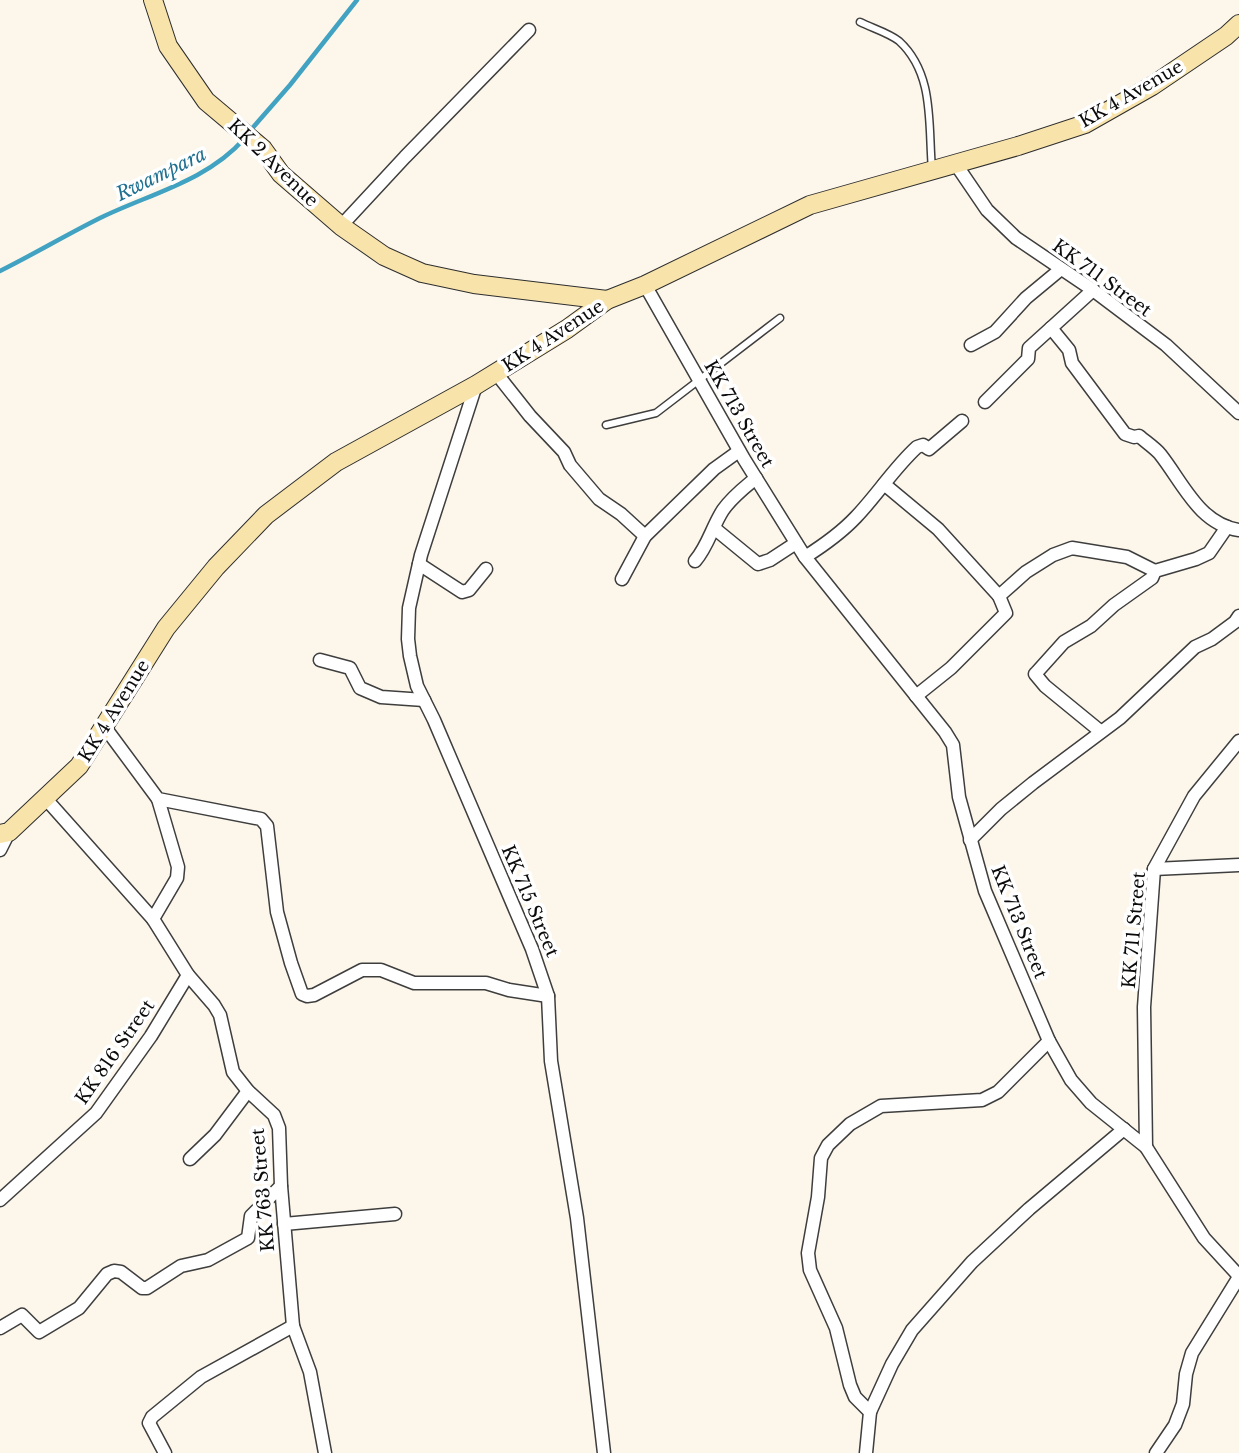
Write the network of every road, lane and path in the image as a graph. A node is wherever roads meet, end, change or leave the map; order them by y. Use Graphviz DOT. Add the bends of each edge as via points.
graph roads {
  1 [pos="153,0"];
  2 [pos="860,22"];
  3 [pos="1239,24"];
  4 [pos="528,30"];
  5 [pos="955,163"];
  6 [pos="932,170"];
  7 [pos="341,226"];
  8 [pos="1061,269"];
  9 [pos="645,285"];
  10 [pos="1093,290"];
  11 [pos="607,300"];
  12 [pos="780,318"];
  13 [pos="1051,328"];
  14 [pos="971,345"];
  15 [pos="496,373"];
  16 [pos="698,379"];
  17 [pos="476,385"];
  18 [pos="985,402"];
  19 [pos="1239,413"];
  20 [pos="962,421"];
  21 [pos="606,425"];
  22 [pos="739,451"];
  23 [pos="756,478"];
  24 [pos="884,484"];
  25 [pos="714,528"];
  26 [pos="1233,529"];
  27 [pos="645,536"];
  28 [pos="796,543"];
  29 [pos="805,557"];
  30 [pos="695,561"];
  31 [pos="419,564"];
  32 [pos="486,569"];
  33 [pos="1155,571"];
  34 [pos="622,579"];
  35 [pos="999,596"];
  36 [pos="1239,616"];
  37 [pos="320,660"];
  38 [pos="916,696"];
  39 [pos="424,700"];
  40 [pos="104,726"];
  41 [pos="1100,731"];
  42 [pos="1239,741"];
  43 [pos="46,799"];
  44 [pos="158,799"];
  45 [pos="5,833"];
  46 [pos="970,840"];
  47 [pos="0,850"];
  48 [pos="1239,865"];
  49 [pos="1154,869"];
  50 [pos="153,919"];
  51 [pos="188,975"];
  52 [pos="548,996"];
  53 [pos="1049,1041"];
  54 [pos="248,1091"];
  55 [pos="1124,1129"];
  56 [pos="1146,1147"];
  57 [pos="190,1159"];
  58 [pos="281,1186"];
  59 [pos="0,1199"];
  60 [pos="395,1214"];
  61 [pos="284,1224"];
  62 [pos="1239,1276"];
  63 [pos="293,1326"];
  64 [pos="0,1328"];
  65 [pos="870,1412"];
  66 [pos="165,1453"];
  67 [pos="325,1453"];
  68 [pos="604,1453"];
  69 [pos="866,1453"];
  70 [pos="1156,1453"];
  1 -- 7 [label="main road, KK 2 Avenue" via="168,46 206,101 263,149 281,174"];
  2 -- 6 [label="lane" via="897,40 916,61 928,106"];
  3 -- 5 [label="main road, KK 4 Avenue" via="1152,86 1085,124"];
  4 -- 7 [label="street"];
  5 -- 6 [label="main road, KK 4 Avenue"];
  5 -- 8 [label="street, KK 711 Street" via="987,210 1016,238"];
  6 -- 9 [label="main road, KK 4 Avenue" via="810,205"];
  7 -- 11 [label="main road, KK 2 Avenue" via="384,256 422,273"];
  8 -- 10 [label="street, KK 711 Street"];
  8 -- 14 [label="street" via="995,332"];
  9 -- 11 [label="main road, KK 4 Avenue"];
  9 -- 16 [label="street, KK 713 Street"];
  10 -- 13 [label="street"];
  10 -- 19 [label="street, KK 711 Street" via="1166,345"];
  11 -- 15 [label="main road, KK 4 Avenue"];
  12 -- 16 [label="lane"];
  13 -- 18 [label="street"];
  13 -- 26 [label="street" via="1125,434 1139,436 1158,451 1208,517"];
  15 -- 17 [label="main road, KK 4 Avenue"];
  15 -- 27 [label="street" via="599,499"];
  16 -- 21 [label="lane" via="656,413"];
  16 -- 22 [label="street, KK 713 Street"];
  17 -- 31 [label="street, KK 715 Street"];
  17 -- 40 [label="main road, KK 4 Avenue" via="336,462 266,515 166,628"];
  20 -- 24 [label="street" via="929,449 917,447"];
  22 -- 23 [label="street, KK 713 Street"];
  22 -- 27 [label="street"];
  23 -- 25 [label="street" via="722,511"];
  23 -- 28 [label="street, KK 713 Street"];
  24 -- 29 [label="street" via="857,516"];
  24 -- 35 [label="street" via="938,529"];
  25 -- 28 [label="street" via="758,564"];
  25 -- 30 [label="street"];
  26 -- 33 [label="street" via="1209,552"];
  27 -- 34 [label="street"];
  28 -- 29 [label="street, KK 713 Street"];
  29 -- 38 [label="street, KK 713 Street"];
  31 -- 32 [label="street" via="462,592"];
  31 -- 39 [label="street, KK 715 Street" via="409,608 408,639"];
  33 -- 35 [label="street" via="1127,557 1072,548 1026,572"];
  33 -- 41 [label="street" via="1091,626 1064,642 1035,674"];
  35 -- 38 [label="street" via="1006,613"];
  36 -- 41 [label="street" via="1195,647 1120,718"];
  37 -- 39 [label="street" via="350,667 360,688 381,697"];
  38 -- 46 [label="street, KK 713 Street" via="953,745"];
  39 -- 52 [label="street, KK 715 Street"];
  40 -- 43 [label="main road, KK 4 Avenue" via="79,766"];
  40 -- 44 [label="street"];
  41 -- 46 [label="street" via="1001,809"];
  42 -- 49 [label="street, KK 711 Street" via="1194,796"];
  43 -- 45 [label="main road, KK 4 Avenue"];
  43 -- 50 [label="street, KK 763 Street"];
  44 -- 50 [label="street" via="178,867 177,878"];
  44 -- 52 [label="street" via="261,819 267,825 277,912 291,963 307,996 362,970 381,970 414,983 486,983"];
  45 -- 47 [label="street"];
  46 -- 53 [label="street, KK 713 Street" via="985,891"];
  48 -- 49 [label="street"];
  49 -- 56 [label="street, KK 711 Street" via="1144,1007"];
  50 -- 51 [label="street, KK 763 Street"];
  51 -- 54 [label="street, KK 763 Street" via="220,1015 233,1072"];
  51 -- 59 [label="street, KK 816 Street" via="96,1113"];
  52 -- 68 [label="street, KK 715 Street" via="551,1061 577,1218"];
  53 -- 55 [label="street, KK 713 Street" via="1071,1080"];
  53 -- 65 [label="street" via="998,1092 982,1100 881,1106 850,1124 821,1158 808,1253 810,1270 836,1328 855,1397"];
  54 -- 57 [label="street"];
  54 -- 58 [label="street, KK 763 Street" via="274,1115 279,1128"];
  55 -- 56 [label="street, KK 713 Street"];
  55 -- 65 [label="street" via="972,1262 912,1330"];
  56 -- 62 [label="street" via="1204,1238"];
  58 -- 61 [label="street, KK 763 Street"];
  58 -- 64 [label="street" via="251,1216 248,1238 208,1260 181,1266 147,1288 114,1270 79,1308 39,1332 22,1315"];
  60 -- 61 [label="street"];
  61 -- 63 [label="street, KK 763 Street"];
  62 -- 70 [label="street" via="1192,1353 1183,1404"];
  63 -- 66 [label="street" via="201,1377 152,1417 149,1423"];
  63 -- 67 [label="street, KK 763 Street" via="310,1372"];
  65 -- 69 [label="street"];
}
